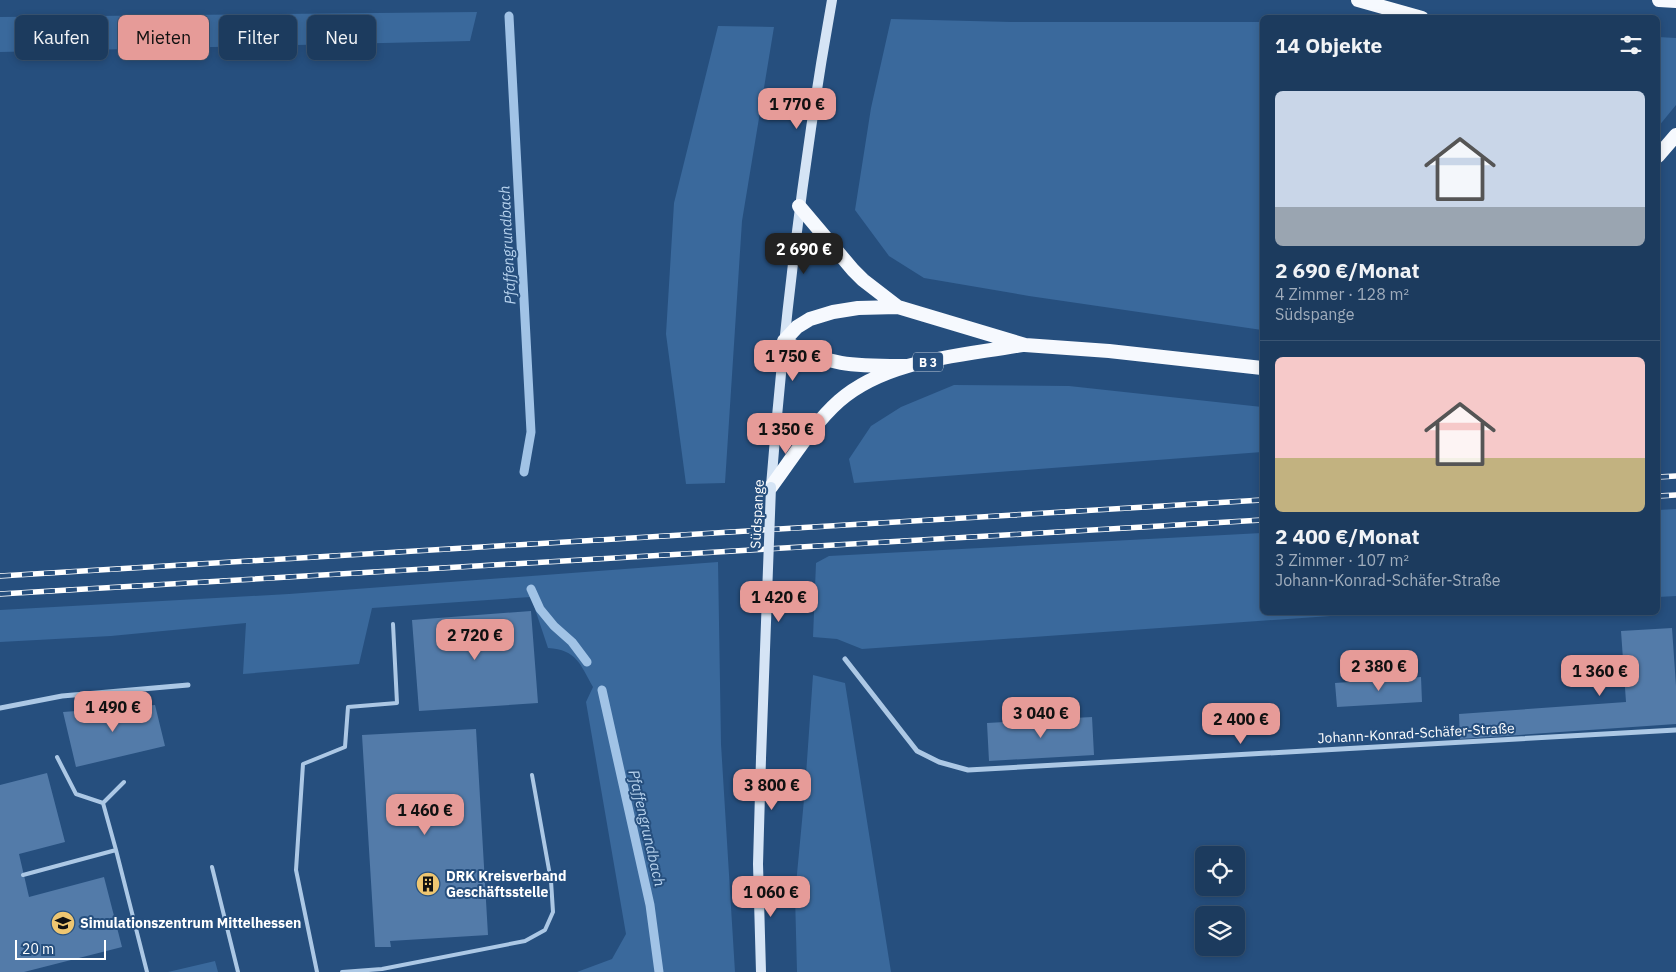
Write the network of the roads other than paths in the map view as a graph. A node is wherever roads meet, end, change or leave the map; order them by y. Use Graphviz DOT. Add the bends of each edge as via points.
graph roads {
  1 [pos="832,0"];
  2 [pos="1358,0"];
  3 [pos="1659,0"];
  4 [pos="1676,1"];
  5 [pos="1411,15"];
  6 [pos="1676,135"];
  7 [pos="1660,154"];
  8 [pos="799,206"];
  9 [pos="898,307"];
  10 [pos="784,342"];
  11 [pos="1025,344"];
  12 [pos="906,366"];
  13 [pos="1260,368"];
  14 [pos="771,488"];
  15 [pos="393,624"];
  16 [pos="845,659"];
  17 [pos="188,685"];
  18 [pos="0,708"];
  19 [pos="1676,730"];
  20 [pos="57,757"];
  21 [pos="532,775"];
  22 [pos="124,782"];
  23 [pos="103,803"];
  24 [pos="116,850"];
  25 [pos="212,867"];
  26 [pos="23,874"];
  27 [pos="147,972"];
  28 [pos="238,972"];
  29 [pos="318,972"];
  30 [pos="342,972"];
  31 [pos="761,972"];
  1 -- 8 [label="main road, Südspange"];
  2 -- 5 [label="highway"];
  3 -- 4 [label="highway"];
  6 -- 7 [label="highway"];
  8 -- 9 [label="highway, B 3" via="858,275"];
  8 -- 10 [label="main road, Südspange"];
  9 -- 10 [label="highway, B 3" via="858,308 810,319 797,327"];
  9 -- 11 [label="highway, B 3"];
  10 -- 12 [label="highway, B 3" via="834,363"];
  10 -- 14 [label="main road, Südspange"];
  11 -- 12 [label="highway, B 3"];
  11 -- 13 [label="highway, B 3"];
  12 -- 14 [label="highway, B 3" via="867,381 839,401"];
  14 -- 31 [label="main road, Südspange, bridge" via="758,864"];
  15 -- 29 [label="lane" via="397,703 348,707 345,747 304,764 296,870"];
  16 -- 19 [label="street, Johann-Konrad-Schäfer-Straße" via="917,751 939,762 968,770"];
  17 -- 18 [label="street" via="62,696"];
  20 -- 23 [label="lane" via="76,794"];
  21 -- 30 [label="lane" via="551,881 553,912 546,930 525,941 382,969"];
  22 -- 23 [label="lane"];
  23 -- 24 [label="lane"];
  24 -- 26 [label="lane"];
  24 -- 27 [label="lane"];
  25 -- 28 [label="lane"];
}
